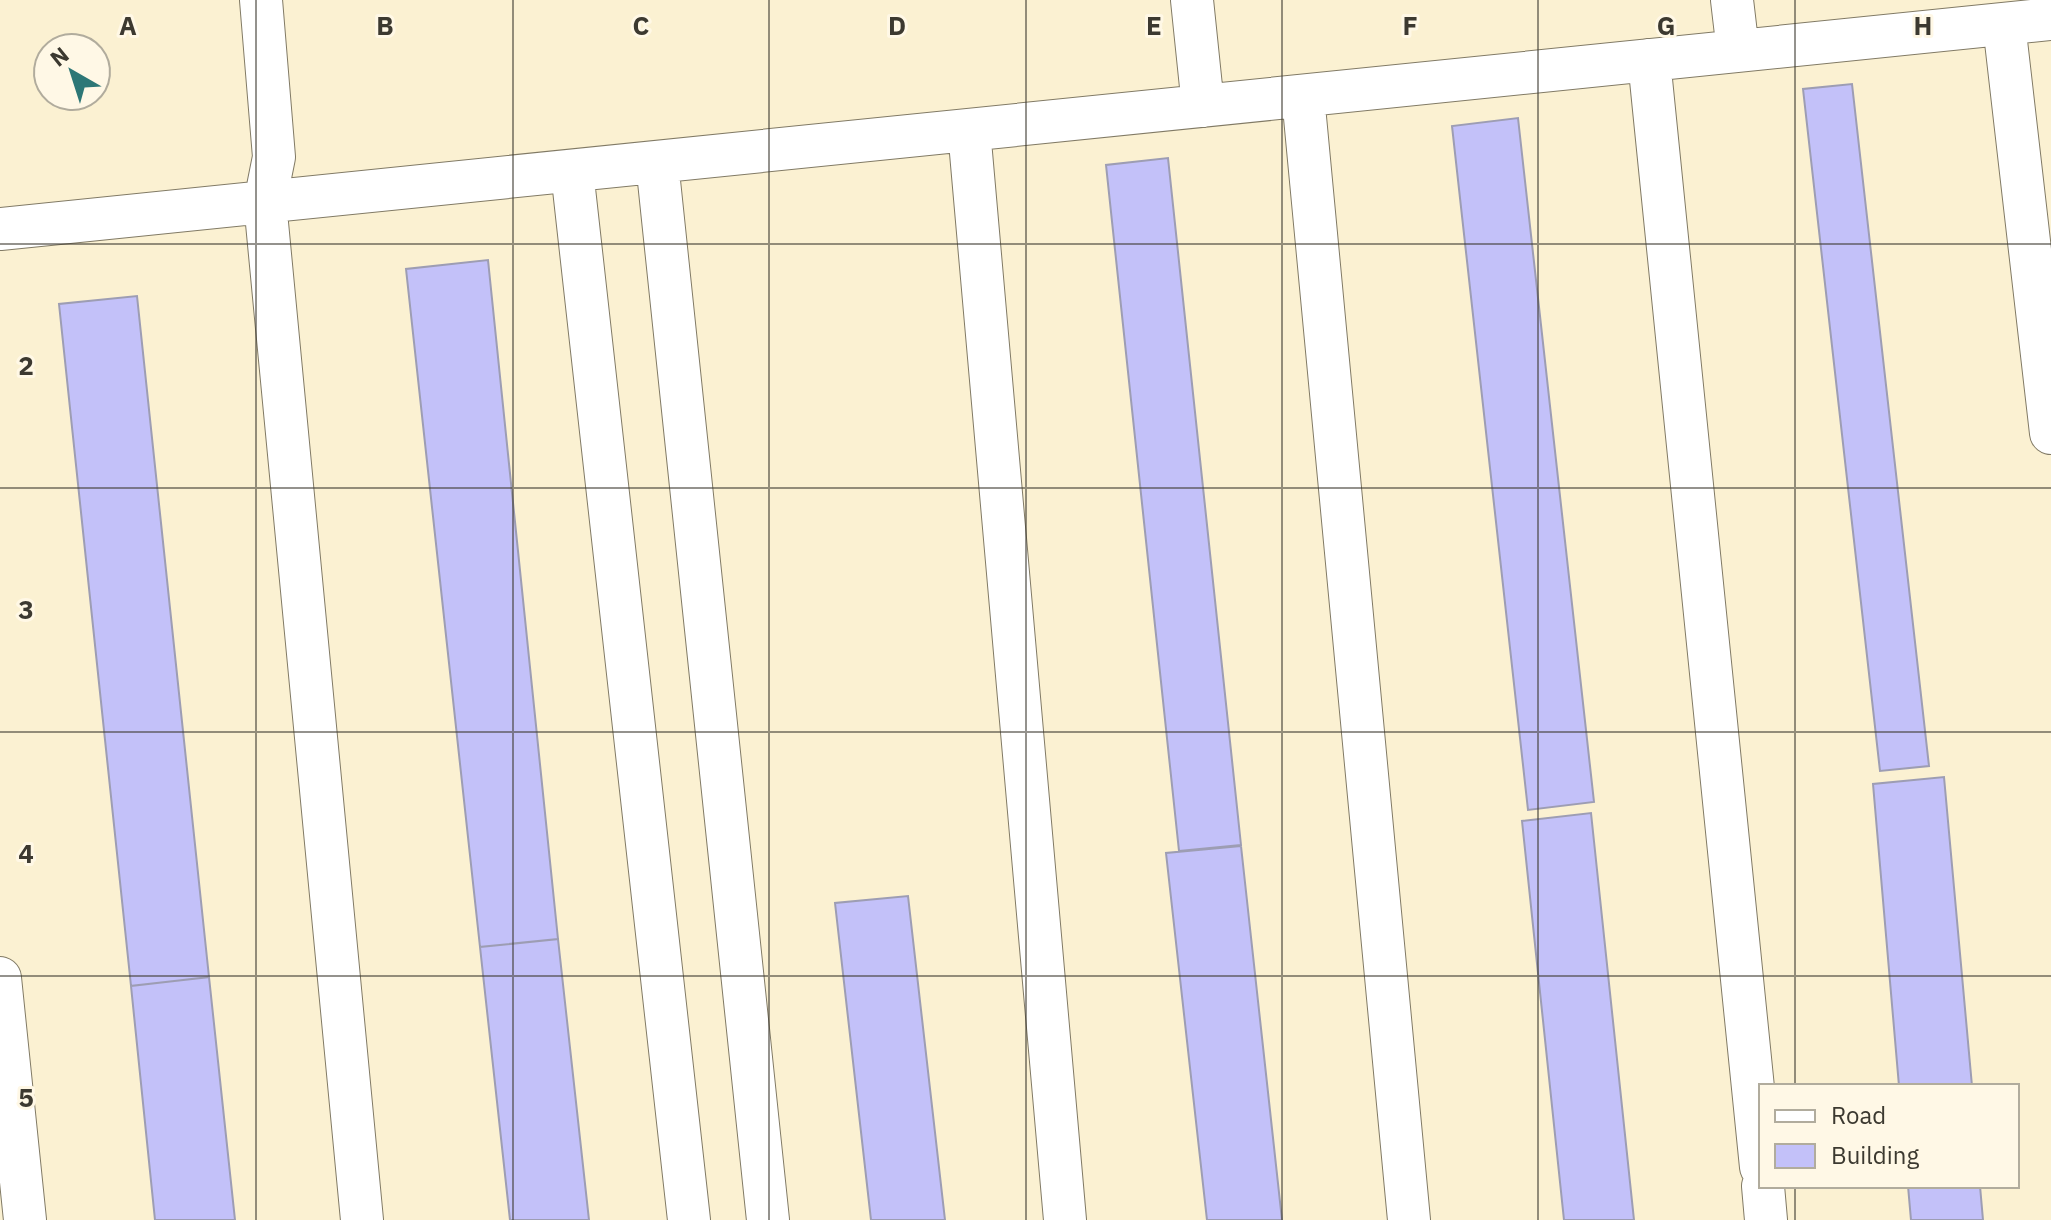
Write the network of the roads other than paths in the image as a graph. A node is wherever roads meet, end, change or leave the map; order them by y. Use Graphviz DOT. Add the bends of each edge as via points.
graph roads {
  1 [pos="261,0"];
  2 [pos="1192,0"];
  3 [pos="1732,0"];
  4 [pos="2051,19"];
  5 [pos="2004,24"];
  6 [pos="1738,51"];
  7 [pos="1649,60"];
  8 [pos="1303,96"];
  9 [pos="1203,106"];
  10 [pos="969,130"];
  11 [pos="657,162"];
  12 [pos="572,171"];
  13 [pos="265,202"];
  14 [pos="0,229"];
  15 [pos="2051,433"];
  16 [pos="0,978"];
  17 [pos="1759,1147"];
  18 [pos="1763,1188"];
  19 [pos="25,1220"];
  20 [pos="362,1220"];
  21 [pos="689,1220"];
  22 [pos="768,1220"];
  23 [pos="1065,1220"];
  24 [pos="1409,1220"];
  25 [pos="1766,1220"];
  1 -- 13 [label="street" via="274,157"];
  2 -- 9 [label="street"];
  3 -- 6 [label="street"];
  4 -- 5 [label="street"];
  5 -- 6 [label="street"];
  5 -- 15 [label="street"];
  6 -- 7 [label="street"];
  7 -- 8 [label="street"];
  7 -- 17 [label="street"];
  8 -- 9 [label="street"];
  8 -- 24 [label="street"];
  9 -- 10 [label="street"];
  10 -- 11 [label="street"];
  10 -- 23 [label="street"];
  11 -- 12 [label="street"];
  11 -- 22 [label="street"];
  12 -- 13 [label="street"];
  12 -- 21 [label="street"];
  13 -- 14 [label="street"];
  13 -- 20 [label="street"];
  16 -- 19 [label="street"];
  18 -- 25 [label="street"];
}
